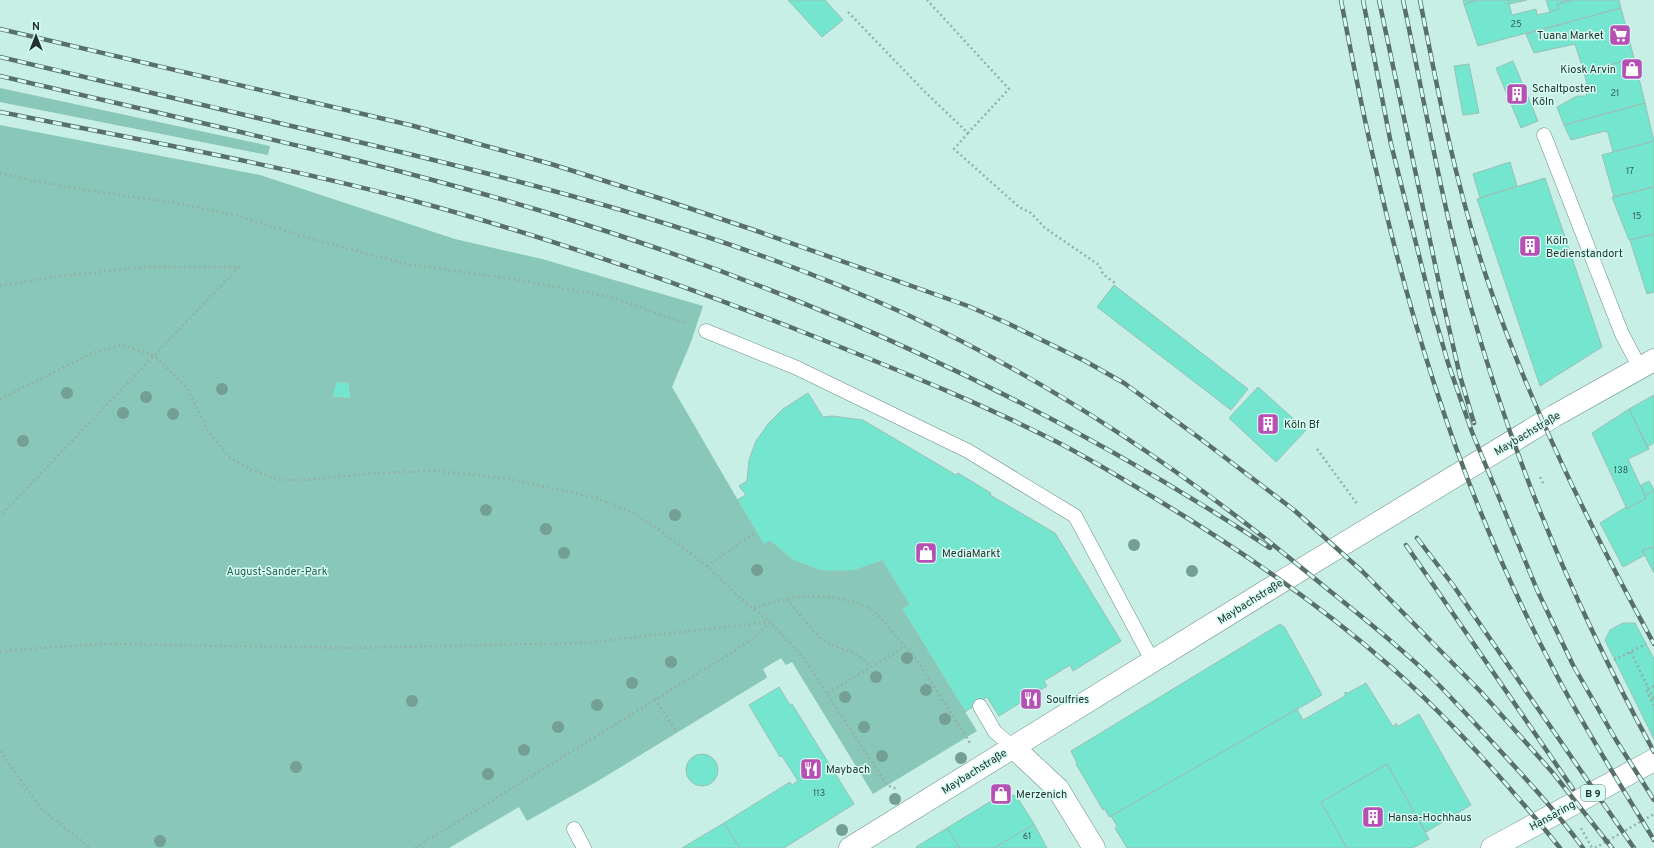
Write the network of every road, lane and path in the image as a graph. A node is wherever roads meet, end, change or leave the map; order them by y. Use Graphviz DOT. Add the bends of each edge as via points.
graph roads {
  1 [pos="927,0"];
  2 [pos="848,12"];
  3 [pos="968,133"];
  4 [pos="1544,134"];
  5 [pos="0,172"];
  6 [pos="1115,283"];
  7 [pos="0,286"];
  8 [pos="706,331"];
  9 [pos="155,356"];
  10 [pos="1647,364"];
  11 [pos="0,399"];
  12 [pos="1317,450"];
  13 [pos="1540,477"];
  14 [pos="1544,485"];
  15 [pos="0,516"];
  16 [pos="1374,526"];
  17 [pos="756,532"];
  18 [pos="707,566"];
  19 [pos="787,599"];
  20 [pos="753,608"];
  21 [pos="770,622"];
  22 [pos="1646,644"];
  23 [pos="904,647"];
  24 [pos="0,652"];
  25 [pos="1631,652"];
  26 [pos="1614,660"];
  27 [pos="1153,662"];
  28 [pos="870,667"];
  29 [pos="1654,686"];
  30 [pos="828,693"];
  31 [pos="1654,697"];
  32 [pos="655,699"];
  33 [pos="980,706"];
  34 [pos="1654,706"];
  35 [pos="677,732"];
  36 [pos="1013,747"];
  37 [pos="0,751"];
  38 [pos="1654,760"];
  39 [pos="983,765"];
  40 [pos="887,785"];
  41 [pos="1654,814"];
  42 [pos="1581,828"];
  43 [pos="574,829"];
  44 [pos="91,848"];
  45 [pos="415,848"];
  46 [pos="584,848"];
  47 [pos="850,848"];
  48 [pos="1094,848"];
  49 [pos="1492,848"];
  50 [pos="1594,848"];
  1 -- 3 [label="path" via="1009,89"];
  2 -- 3 [label="path"];
  3 -- 6 [label="path" via="954,149 1016,205 1031,213 1045,228 1099,265 1103,274"];
  4 -- 10 [label="lane" via="1622,334"];
  5 -- 8 [label="path" via="30,180 182,204 238,216 406,264 512,279 610,298"];
  7 -- 9 [label="path" via="145,266 239,267"];
  8 -- 27 [label="lane" via="797,368 968,451 1075,516"];
  9 -- 11 [label="path" via="122,345 92,353"];
  9 -- 15 [label="path"];
  9 -- 18 [label="path" via="187,388 209,433 230,458 250,469 280,480 435,471 504,478 596,498 631,512"];
  10 -- 16 [label="street, Maybachstraße" via="1554,416"];
  12 -- 16 [label="path"];
  13 -- 14 [label="path"];
  16 -- 27 [label="street, Maybachstraße"];
  17 -- 18 [label="path"];
  18 -- 20 [label="path"];
  19 -- 20 [label="path"];
  19 -- 23 [label="path" via="823,597 850,600 873,610"];
  19 -- 28 [label="path" via="821,639 855,653"];
  20 -- 21 [label="path"];
  21 -- 24 [label="path" via="584,643 354,648 107,644"];
  21 -- 30 [label="path" via="803,657"];
  21 -- 32 [label="path" via="752,640"];
  22 -- 25 [label="path"];
  23 -- 28 [label="path"];
  23 -- 39 [label="path" via="913,654"];
  25 -- 26 [label="path"];
  25 -- 31 [label="path"];
  27 -- 36 [label="street, Maybachstraße"];
  28 -- 30 [label="path"];
  29 -- 34 [label="path" via="1646,689"];
  30 -- 40 [label="path"];
  32 -- 35 [label="path"];
  32 -- 45 [label="path"];
  33 -- 36 [label="lane" via="995,732"];
  36 -- 39 [label="street, Maybachstraße"];
  36 -- 48 [label="street" via="1058,789"];
  37 -- 44 [label="path" via="42,810"];
  38 -- 49 [label="street, Hansaring / B 9"];
  39 -- 47 [label="street, Maybachstraße"];
  41 -- 50 [label="path"];
  42 -- 50 [label="path"];
  43 -- 46 [label="lane"];
}
